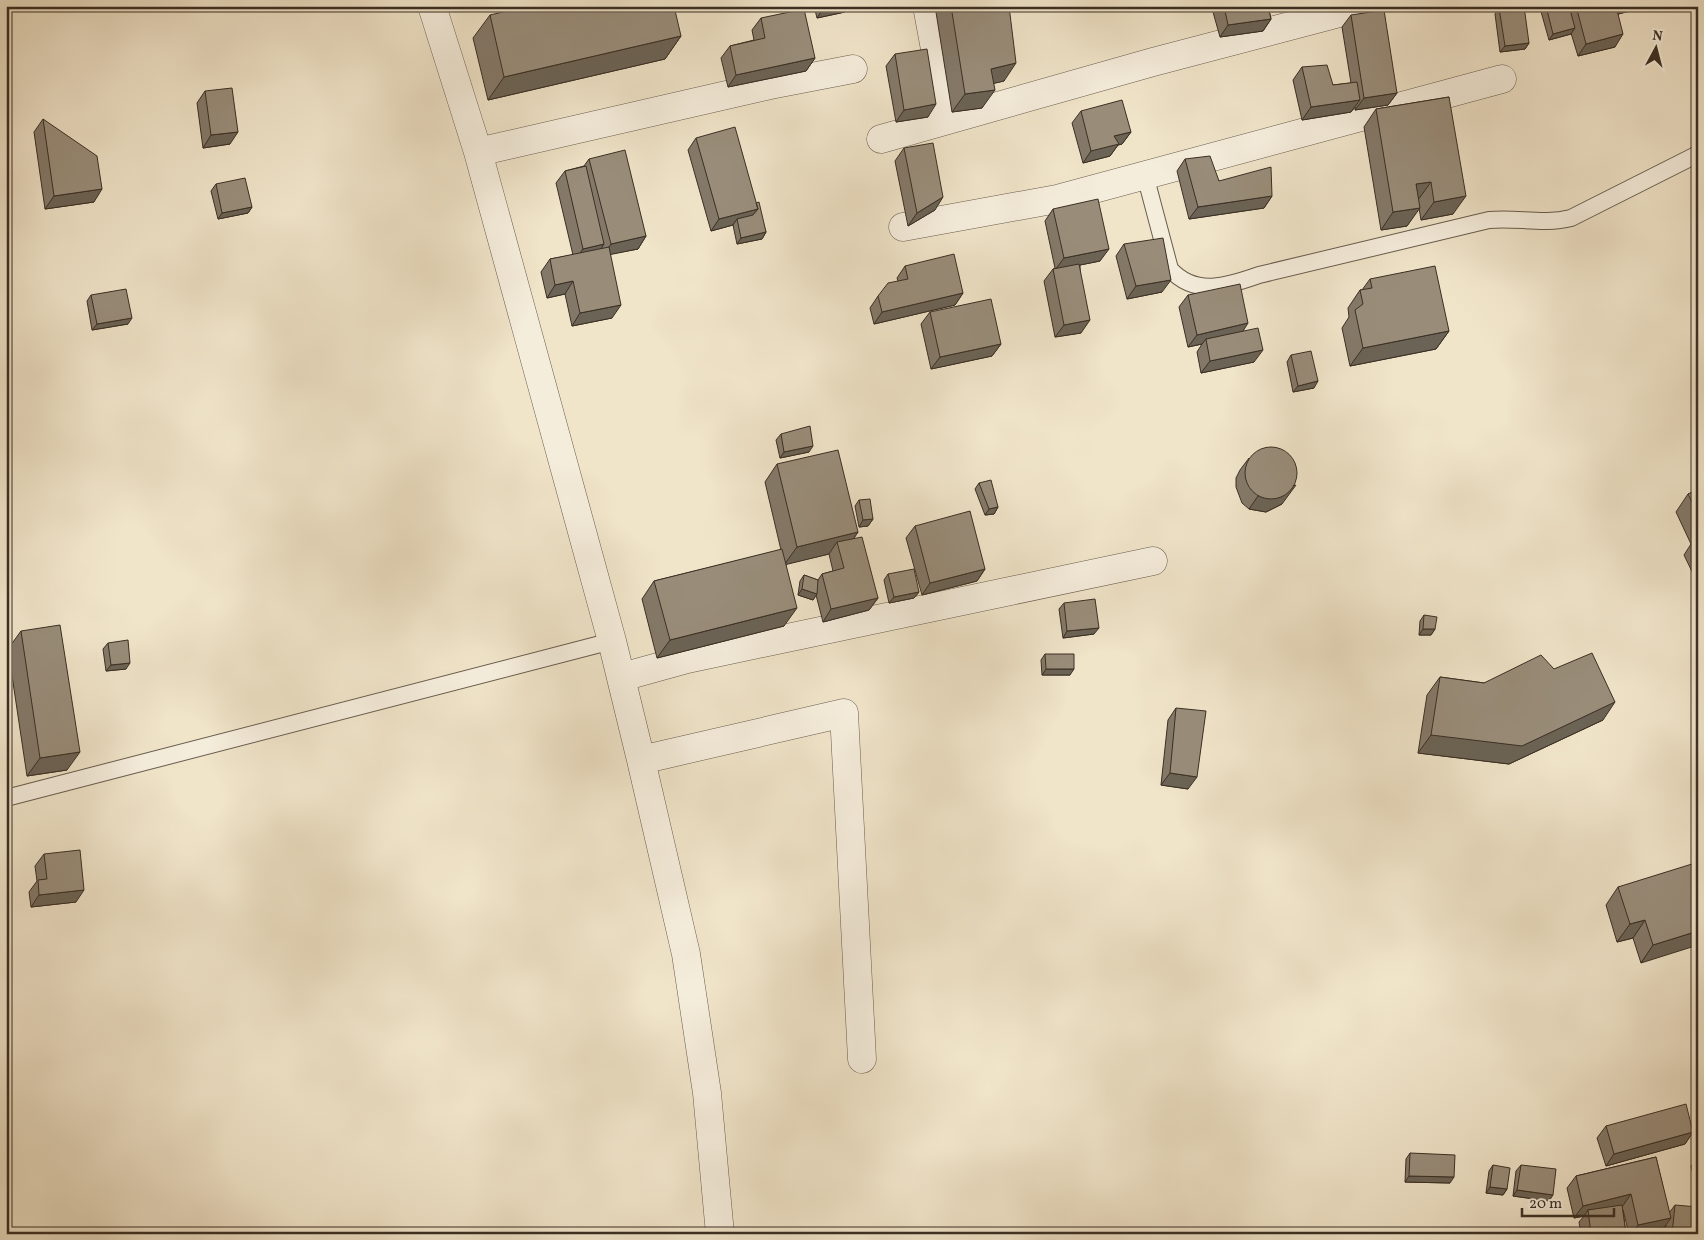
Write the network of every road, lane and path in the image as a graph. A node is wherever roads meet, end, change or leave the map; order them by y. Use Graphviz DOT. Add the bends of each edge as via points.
graph roads {
  1 [pos="432,6"];
  2 [pos="928,6"];
  3 [pos="1366,6"];
  4 [pos="854,69"];
  5 [pos="1502,79"];
  6 [pos="948,120"];
  7 [pos="881,139"];
  8 [pos="478,152"];
  9 [pos="1698,154"];
  10 [pos="1145,175"];
  11 [pos="903,227"];
  12 [pos="1153,561"];
  13 [pos="612,641"];
  14 [pos="622,677"];
  15 [pos="641,760"];
  16 [pos="6,798"];
  17 [pos="862,1059"];
  18 [pos="720,1234"];
  1 -- 8 [label="street"];
  2 -- 6 [label="street"];
  3 -- 6 [label="street"];
  4 -- 8 [label="street"];
  5 -- 10 [label="street"];
  6 -- 7 [label="street"];
  8 -- 13 [label="street"];
  9 -- 10 [label="lane" via="1571,218 1548,222 1489,220 1236,283 1200,288 1178,278 1170,270"];
  10 -- 11 [label="street" via="1056,199"];
  12 -- 14 [label="street" via="687,659"];
  13 -- 14 [label="street"];
  13 -- 16 [label="lane"];
  14 -- 15 [label="street"];
  15 -- 17 [label="street" via="844,713"];
  15 -- 18 [label="street" via="686,954 707,1093"];
}
